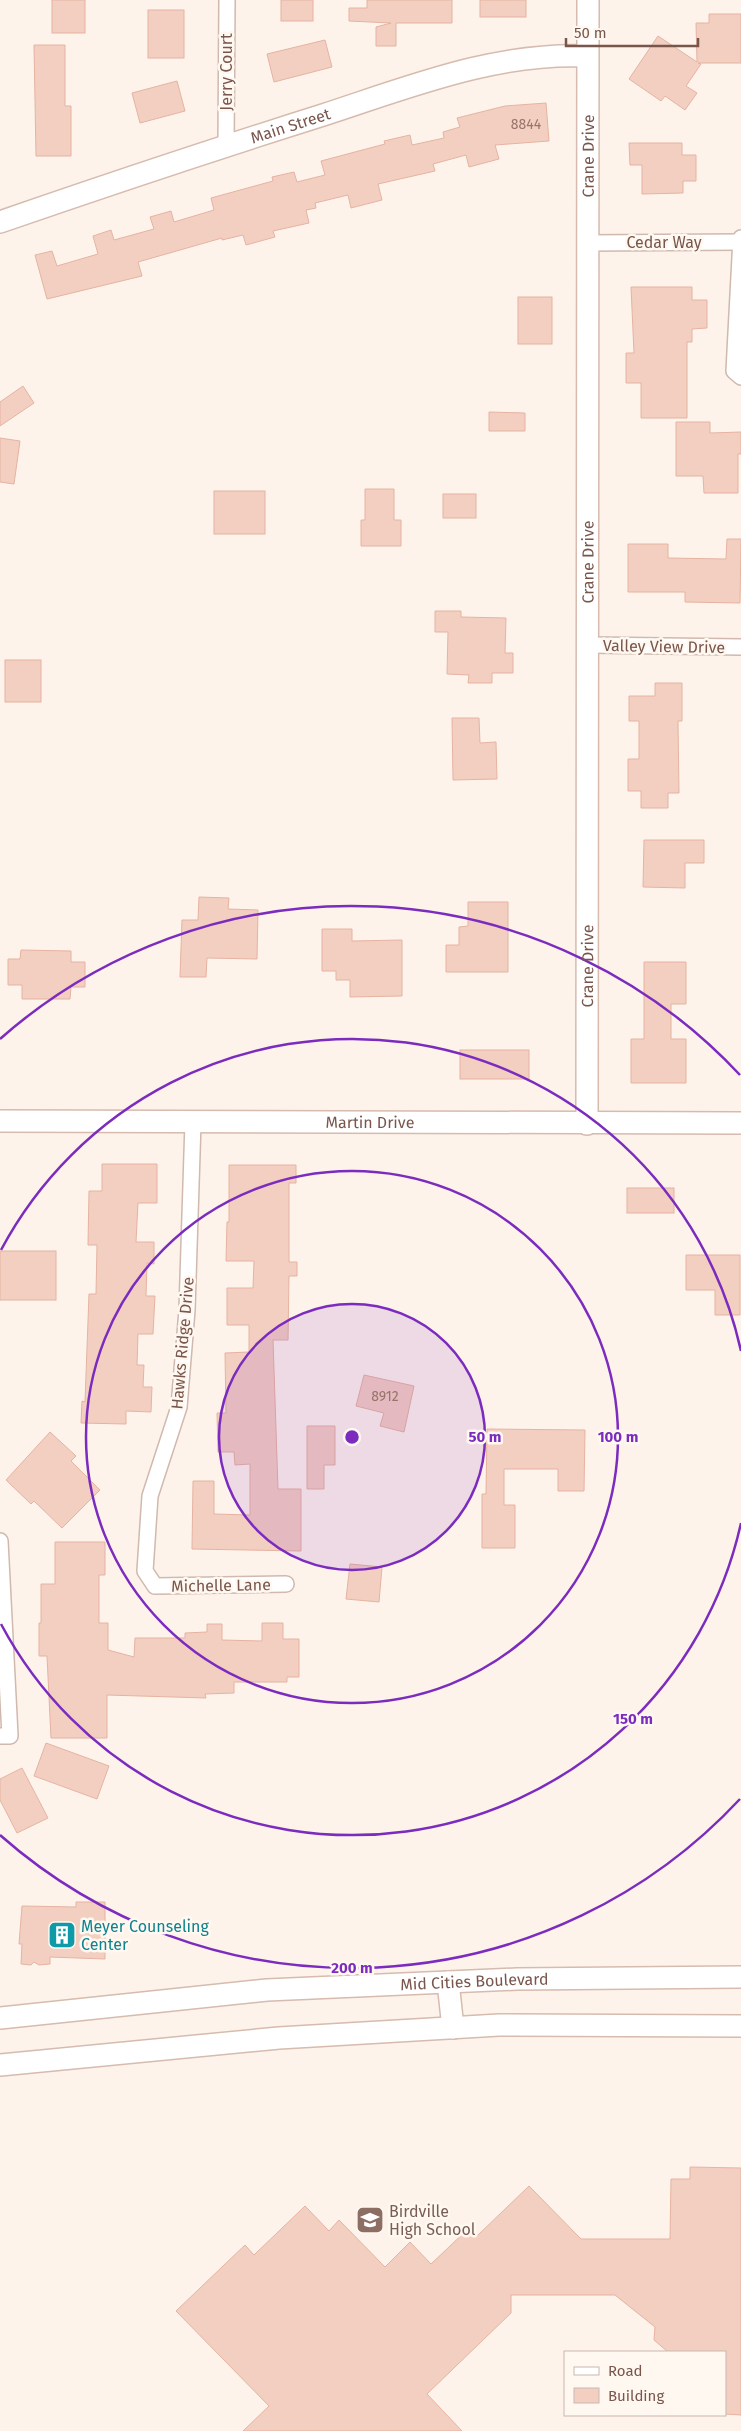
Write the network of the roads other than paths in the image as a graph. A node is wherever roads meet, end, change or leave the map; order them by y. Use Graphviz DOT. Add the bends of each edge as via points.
graph roads {
  1 [pos="227,0"];
  2 [pos="588,0"];
  3 [pos="587,56"];
  4 [pos="226,145"];
  5 [pos="0,222"];
  6 [pos="741,238"];
  7 [pos="741,242"];
  8 [pos="587,243"];
  9 [pos="737,374"];
  10 [pos="588,645"];
  11 [pos="741,647"];
  12 [pos="0,1121"];
  13 [pos="193,1122"];
  14 [pos="741,1123"];
  15 [pos="587,1124"];
  16 [pos="0,1541"];
  17 [pos="286,1584"];
  18 [pos="155,1586"];
  19 [pos="0,1736"];
  20 [pos="741,1977"];
  21 [pos="448,1982"];
  22 [pos="0,2018"];
  23 [pos="741,2026"];
  24 [pos="453,2028"];
  25 [pos="0,2065"];
  1 -- 4 [label="street, Jerry Court"];
  2 -- 3 [label="street, Crane Drive"];
  3 -- 4 [label="street, Main Street" via="557,55 459,71"];
  3 -- 8 [label="street, Crane Drive"];
  4 -- 5 [label="street, Main Street"];
  6 -- 7 [label="street"];
  7 -- 8 [label="street, Cedar Way"];
  7 -- 9 [label="street"];
  8 -- 10 [label="street, Crane Drive"];
  10 -- 11 [label="street, Valley View Drive"];
  10 -- 15 [label="street, Crane Drive"];
  12 -- 13 [label="street, Martin Drive"];
  13 -- 15 [label="street, Martin Drive"];
  13 -- 18 [label="street, Hawks Ridge Drive" via="187,1310 179,1407 150,1496 145,1570"];
  14 -- 15 [label="street, Martin Drive"];
  16 -- 19 [label="street" via="10,1736"];
  17 -- 18 [label="street, Michelle Lane"];
  20 -- 21 [label="street, Mid Cities Boulevard"];
  21 -- 22 [label="street, Mid Cities Boulevard" via="267,1990"];
  21 -- 24 [label="street"];
  23 -- 24 [label="street" via="499,2025"];
  24 -- 25 [label="street" via="279,2038"];
}
